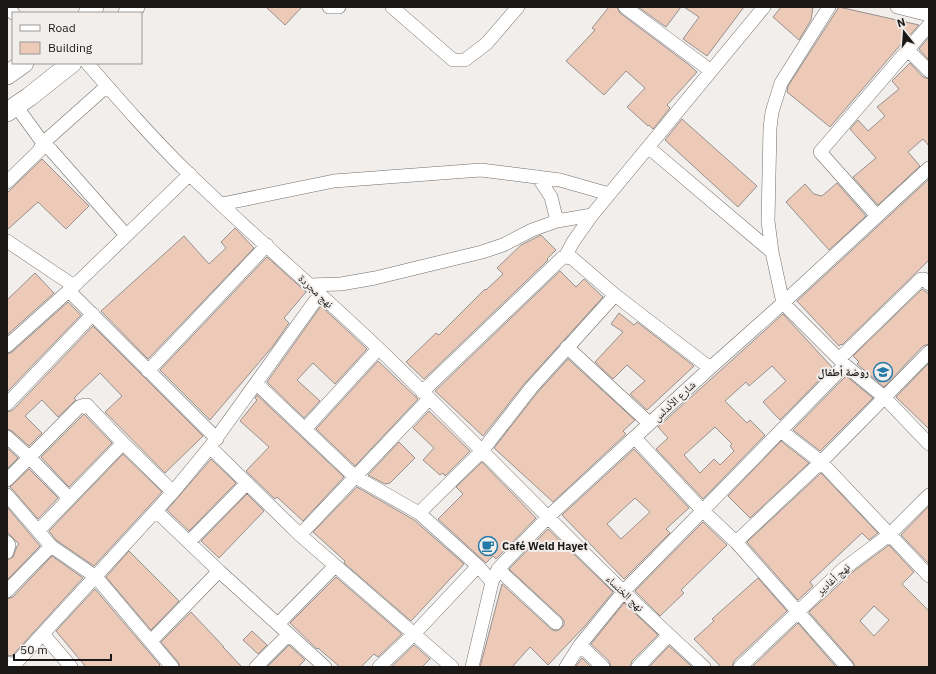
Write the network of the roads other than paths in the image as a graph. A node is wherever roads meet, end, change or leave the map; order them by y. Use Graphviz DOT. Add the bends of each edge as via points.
graph roads {
  1 [pos="329,7"];
  2 [pos="339,7"];
  3 [pos="392,7"];
  4 [pos="518,7"];
  5 [pos="624,7"];
  6 [pos="764,7"];
  7 [pos="830,7"];
  8 [pos="897,7"];
  9 [pos="929,15"];
  10 [pos="929,25"];
  11 [pos="908,50"];
  12 [pos="23,64"];
  13 [pos="71,64"];
  14 [pos="88,64"];
  15 [pos="711,71"];
  16 [pos="929,71"];
  17 [pos="7,75"];
  18 [pos="107,86"];
  19 [pos="12,109"];
  20 [pos="44,143"];
  21 [pos="648,147"];
  22 [pos="929,168"];
  23 [pos="190,174"];
  24 [pos="538,177"];
  25 [pos="7,182"];
  26 [pos="609,194"];
  27 [pos="222,204"];
  28 [pos="592,215"];
  29 [pos="878,216"];
  30 [pos="557,221"];
  31 [pos="126,236"];
  32 [pos="7,241"];
  33 [pos="267,245"];
  34 [pos="772,252"];
  35 [pos="565,257"];
  36 [pos="929,284"];
  37 [pos="72,288"];
  38 [pos="315,290"];
  39 [pos="615,295"];
  40 [pos="783,303"];
  41 [pos="93,314"];
  42 [pos="7,346"];
  43 [pos="567,347"];
  44 [pos="378,349"];
  45 [pos="929,352"];
  46 [pos="842,362"];
  47 [pos="710,368"];
  48 [pos="148,370"];
  49 [pos="256,383"];
  50 [pos="425,395"];
  51 [pos="884,397"];
  52 [pos="7,404"];
  53 [pos="649,423"];
  54 [pos="304,429"];
  55 [pos="781,431"];
  56 [pos="7,437"];
  57 [pos="635,438"];
  58 [pos="123,443"];
  59 [pos="214,443"];
  60 [pos="929,444"];
  61 [pos="482,451"];
  62 [pos="29,457"];
  63 [pos="821,462"];
  64 [pos="354,476"];
  65 [pos="7,480"];
  66 [pos="247,483"];
  67 [pos="173,492"];
  68 [pos="7,495"];
  69 [pos="929,495"];
  70 [pos="69,498"];
  71 [pos="702,510"];
  72 [pos="156,511"];
  73 [pos="419,513"];
  74 [pos="548,517"];
  75 [pos="38,531"];
  76 [pos="300,535"];
  77 [pos="889,535"];
  78 [pos="7,542"];
  79 [pos="189,542"];
  80 [pos="736,542"];
  81 [pos="51,546"];
  82 [pos="7,552"];
  83 [pos="335,566"];
  84 [pos="478,566"];
  85 [pos="498,569"];
  86 [pos="219,571"];
  87 [pos="929,576"];
  88 [pos="96,577"];
  89 [pos="492,582"];
  90 [pos="7,591"];
  91 [pos="624,591"];
  92 [pos="799,611"];
  93 [pos="278,624"];
  94 [pos="556,624"];
  95 [pos="43,634"];
  96 [pos="289,634"];
  97 [pos="414,634"];
  98 [pos="668,635"];
  99 [pos="151,641"];
  100 [pos="580,645"];
  101 [pos="7,663"];
  102 [pos="169,666"];
  103 [pos="71,667"];
  104 [pos="256,667"];
  105 [pos="325,667"];
  106 [pos="379,667"];
  107 [pos="452,667"];
  108 [pos="472,667"];
  109 [pos="566,667"];
  110 [pos="603,667"];
  111 [pos="638,667"];
  112 [pos="704,667"];
  113 [pos="740,667"];
  114 [pos="848,667"];
  1 -- 2 [label="street"];
  3 -- 4 [label="street" via="453,60 466,60 487,43"];
  5 -- 15 [label="street"];
  6 -- 15 [label="street"];
  7 -- 34 [label="street" via="781,83 772,112 768,192"];
  8 -- 9 [label="street"];
  10 -- 11 [label="street"];
  11 -- 16 [label="street"];
  11 -- 29 [label="street" via="820,152"];
  12 -- 17 [label="highway"];
  13 -- 19 [label="highway"];
  14 -- 18 [label="street, نهج مجردة"];
  15 -- 21 [label="street"];
  18 -- 20 [label="street"];
  18 -- 23 [label="street, نهج مجردة" via="156,141"];
  19 -- 20 [label="street"];
  20 -- 25 [label="street"];
  20 -- 31 [label="street"];
  21 -- 26 [label="street"];
  21 -- 34 [label="street"];
  22 -- 29 [label="street, شارع الأندلس"];
  23 -- 27 [label="street, نهج مجردة"];
  23 -- 31 [label="street"];
  24 -- 26 [label="street" via="560,180"];
  24 -- 27 [label="street" via="481,170 334,181"];
  24 -- 30 [label="street" via="551,198"];
  26 -- 28 [label="street"];
  27 -- 33 [label="street, نهج مجردة"];
  28 -- 30 [label="street"];
  28 -- 35 [label="street"];
  29 -- 40 [label="street, شارع الأندلس"];
  30 -- 38 [label="street" via="482,252"];
  31 -- 37 [label="street"];
  32 -- 37 [label="street"];
  33 -- 38 [label="street, نهج مجردة"];
  33 -- 48 [label="street"];
  34 -- 40 [label="street"];
  35 -- 39 [label="street" via="572,258"];
  35 -- 50 [label="street" via="560,259"];
  36 -- 46 [label="street" via="922,278"];
  37 -- 41 [label="street"];
  37 -- 42 [label="street"];
  38 -- 44 [label="street, نهج مجردة"];
  38 -- 49 [label="street"];
  39 -- 43 [label="street"];
  39 -- 47 [label="street"];
  40 -- 46 [label="street"];
  40 -- 47 [label="street, شارع الأندلس"];
  41 -- 48 [label="street"];
  41 -- 52 [label="street"];
  43 -- 53 [label="street"];
  43 -- 61 [label="street"];
  44 -- 50 [label="street, نهج مجردة"];
  44 -- 54 [label="street"];
  45 -- 51 [label="street"];
  46 -- 51 [label="street"];
  46 -- 55 [label="street"];
  47 -- 53 [label="street, شارع الأندلس"];
  48 -- 59 [label="street"];
  49 -- 54 [label="street"];
  49 -- 59 [label="street"];
  50 -- 61 [label="street, نهج مجردة"];
  50 -- 64 [label="street"];
  51 -- 60 [label="street"];
  51 -- 63 [label="street"];
  53 -- 57 [label="street, شارع الأندلس"];
  54 -- 64 [label="street"];
  55 -- 63 [label="street"];
  55 -- 71 [label="street"];
  56 -- 62 [label="street"];
  57 -- 71 [label="street"];
  57 -- 74 [label="street, شارع الأندلس"];
  58 -- 62 [label="street" via="85,404"];
  58 -- 67 [label="street"];
  58 -- 70 [label="street"];
  59 -- 66 [label="street"];
  59 -- 67 [label="street"];
  61 -- 73 [label="street"];
  61 -- 74 [label="street, نهج مجردة"];
  62 -- 65 [label="street"];
  62 -- 70 [label="street"];
  63 -- 77 [label="street"];
  63 -- 80 [label="street"];
  64 -- 73 [label="street"];
  64 -- 76 [label="street"];
  66 -- 76 [label="street"];
  66 -- 79 [label="street"];
  67 -- 72 [label="street"];
  68 -- 75 [label="street"];
  69 -- 77 [label="street, نهج أغادير"];
  70 -- 75 [label="street"];
  71 -- 80 [label="street"];
  71 -- 91 [label="street"];
  72 -- 79 [label="street"];
  72 -- 88 [label="street"];
  73 -- 84 [label="street"];
  74 -- 85 [label="street, شارع الأندلس"];
  74 -- 91 [label="street, نهج الخنساء"];
  75 -- 81 [label="street"];
  76 -- 83 [label="street"];
  77 -- 87 [label="street"];
  77 -- 92 [label="street, نهج أغادير" via="842,570"];
  78 -- 82 [label="street"];
  79 -- 86 [label="street"];
  80 -- 92 [label="street"];
  81 -- 88 [label="street"];
  81 -- 90 [label="street"];
  83 -- 93 [label="street"];
  83 -- 97 [label="street"];
  84 -- 89 [label="street"];
  84 -- 97 [label="street"];
  85 -- 89 [label="street, شارع الأندلس"];
  85 -- 94 [label="street"];
  86 -- 93 [label="street"];
  86 -- 99 [label="street"];
  88 -- 95 [label="street"];
  88 -- 99 [label="street"];
  89 -- 108 [label="street, شارع الأندلس"];
  91 -- 98 [label="street, نهج الخنساء"];
  91 -- 100 [label="street"];
  92 -- 113 [label="street, نهج أغادير"];
  92 -- 114 [label="street"];
  93 -- 96 [label="street"];
  95 -- 101 [label="street" via="16,663"];
  95 -- 103 [label="street"];
  96 -- 104 [label="street"];
  96 -- 105 [label="street"];
  97 -- 106 [label="street"];
  97 -- 107 [label="street"];
  98 -- 111 [label="street"];
  98 -- 112 [label="street, نهج الخنساء"];
  99 -- 102 [label="street"];
  100 -- 109 [label="street"];
  100 -- 110 [label="street"];
}
